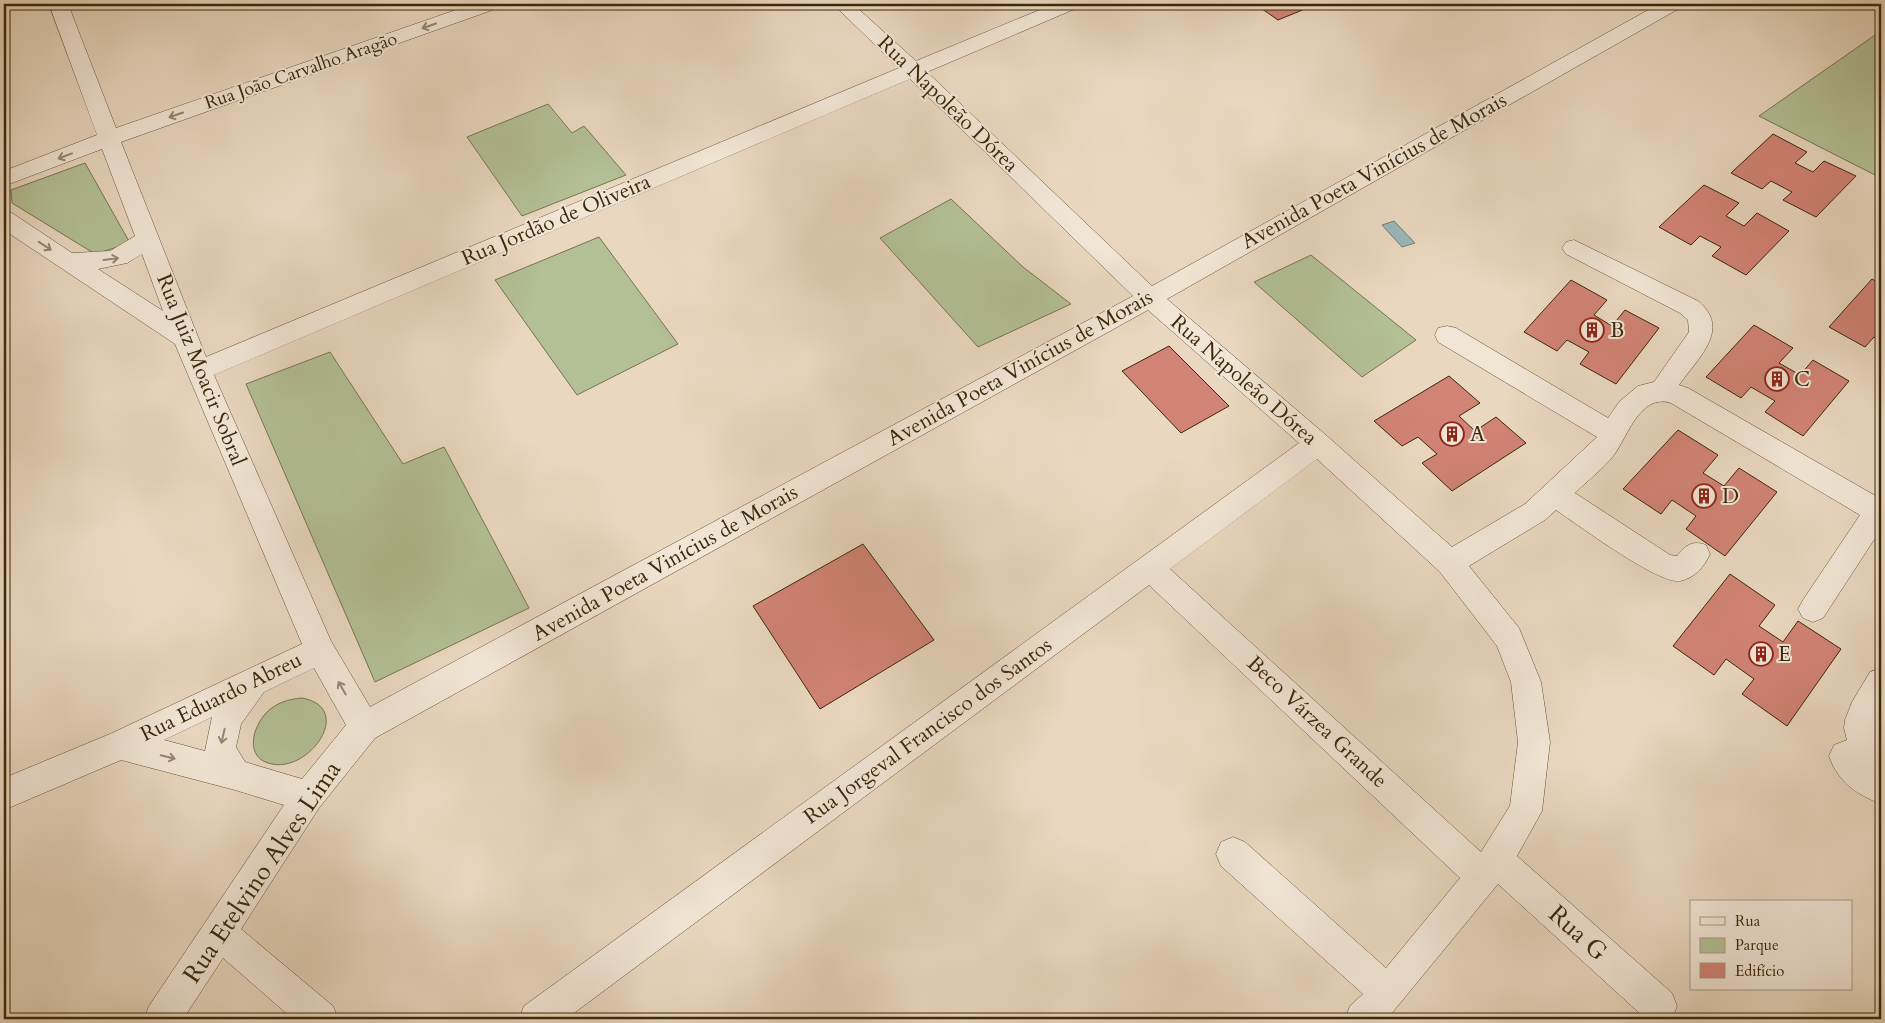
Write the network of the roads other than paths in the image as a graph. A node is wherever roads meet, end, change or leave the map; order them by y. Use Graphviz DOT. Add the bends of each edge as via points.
graph roads {
  1 [pos="58,4"];
  2 [pos="491,4"];
  3 [pos="842,4"];
  4 [pos="1070,4"];
  5 [pos="1633,4"];
  6 [pos="1673,4"];
  7 [pos="1652,15"];
  8 [pos="914,70"];
  9 [pos="110,138"];
  10 [pos="4,179"];
  11 [pos="4,219"];
  12 [pos="147,238"];
  13 [pos="1574,248"];
  14 [pos="68,261"];
  15 [pos="1150,298"];
  16 [pos="1447,335"];
  17 [pos="185,338"];
  18 [pos="199,371"];
  19 [pos="1662,390"];
  20 [pos="1614,434"];
  21 [pos="1318,444"];
  22 [pos="1555,495"];
  23 [pos="1880,512"];
  24 [pos="1696,554"];
  25 [pos="1450,563"];
  26 [pos="1150,568"];
  27 [pos="1813,609"];
  28 [pos="320,650"];
  29 [pos="255,680"];
  30 [pos="1881,682"];
  31 [pos="364,727"];
  32 [pos="121,745"];
  33 [pos="1878,772"];
  34 [pos="235,774"];
  35 [pos="4,794"];
  36 [pos="308,797"];
  37 [pos="1233,854"];
  38 [pos="1490,868"];
  39 [pos="219,932"];
  40 [pos="1388,993"];
  41 [pos="1659,1006"];
  42 [pos="162,1019"];
  43 [pos="320,1019"];
  44 [pos="537,1019"];
  45 [pos="1363,1019"];
  1 -- 9 [label="street, Rua Juiz Moacir Sobral"];
  2 -- 9 [label="street, Rua João Carvalho Aragão, one-way"];
  3 -- 8 [label="street, Rua Napoleão Dórea"];
  4 -- 8 [label="street, Rua Jordão de Oliveira"];
  5 -- 7 [label="street"];
  6 -- 7 [label="street, Avenida Poeta Vinícius de Morais"];
  7 -- 15 [label="street, Avenida Poeta Vinícius de Morais"];
  8 -- 15 [label="street, Rua Napoleão Dórea"];
  8 -- 18 [label="street, Rua Jordão de Oliveira"];
  9 -- 10 [label="street, Rua João Carvalho Aragão, one-way"];
  9 -- 12 [label="street, Rua Juiz Moacir Sobral"];
  11 -- 14 [label="street, one-way"];
  14 -- 12 [label="street, one-way" via="116,259"];
  12 -- 17 [label="street, Rua Juiz Moacir Sobral"];
  13 -- 19 [label="street" via="1699,315 1702,334"];
  14 -- 17 [label="street"];
  15 -- 21 [label="street, Rua Napoleão Dórea"];
  15 -- 31 [label="street, Avenida Poeta Vinícius de Morais"];
  16 -- 20 [label="street"];
  17 -- 18 [label="street, Rua Juiz Moacir Sobral"];
  18 -- 28 [label="street, Rua Juiz Moacir Sobral"];
  19 -- 20 [label="street" via="1647,393 1628,409"];
  19 -- 23 [label="street" via="1679,395"];
  20 -- 22 [label="street" via="1604,448"];
  21 -- 25 [label="street, Rua Napoleão Dórea"];
  21 -- 26 [label="street, Rua Jorgeval Francisco dos Santos"];
  22 -- 24 [label="street" via="1663,565 1678,570"];
  22 -- 25 [label="street" via="1535,512"];
  23 -- 27 [label="street"];
  25 -- 38 [label="street, Rua Napoleão Dórea" via="1509,638 1526,682 1534,742 1526,811"];
  26 -- 38 [label="street, Beco Várzea Grande"];
  26 -- 44 [label="street, Rua Jorgeval Francisco dos Santos"];
  28 -- 29 [label="street, Rua Eduardo Abreu"];
  31 -- 28 [label="street, Rua Juiz Moacir Sobral, one-way"];
  29 -- 32 [label="street, Rua Eduardo Abreu"];
  29 -- 34 [label="street, one-way" via="227,718 220,750"];
  30 -- 33 [label="street" via="1858,720 1859,735"];
  31 -- 36 [label="street, Rua Etelvino Alves Lima"];
  32 -- 34 [label="street, Rua Eduardo Abreu, one-way"];
  32 -- 35 [label="street, Rua Eduardo Abreu"];
  34 -- 36 [label="street, Rua Eduardo Abreu"];
  36 -- 39 [label="street, Rua Etelvino Alves Lima"];
  37 -- 40 [label="street"];
  38 -- 40 [label="street, Rua Napoleão Dórea"];
  38 -- 41 [label="street, Rua G"];
  39 -- 42 [label="street, Rua Etelvino Alves Lima"];
  39 -- 43 [label="street"];
  40 -- 45 [label="street, Rua Napoleão Dórea"];
}
